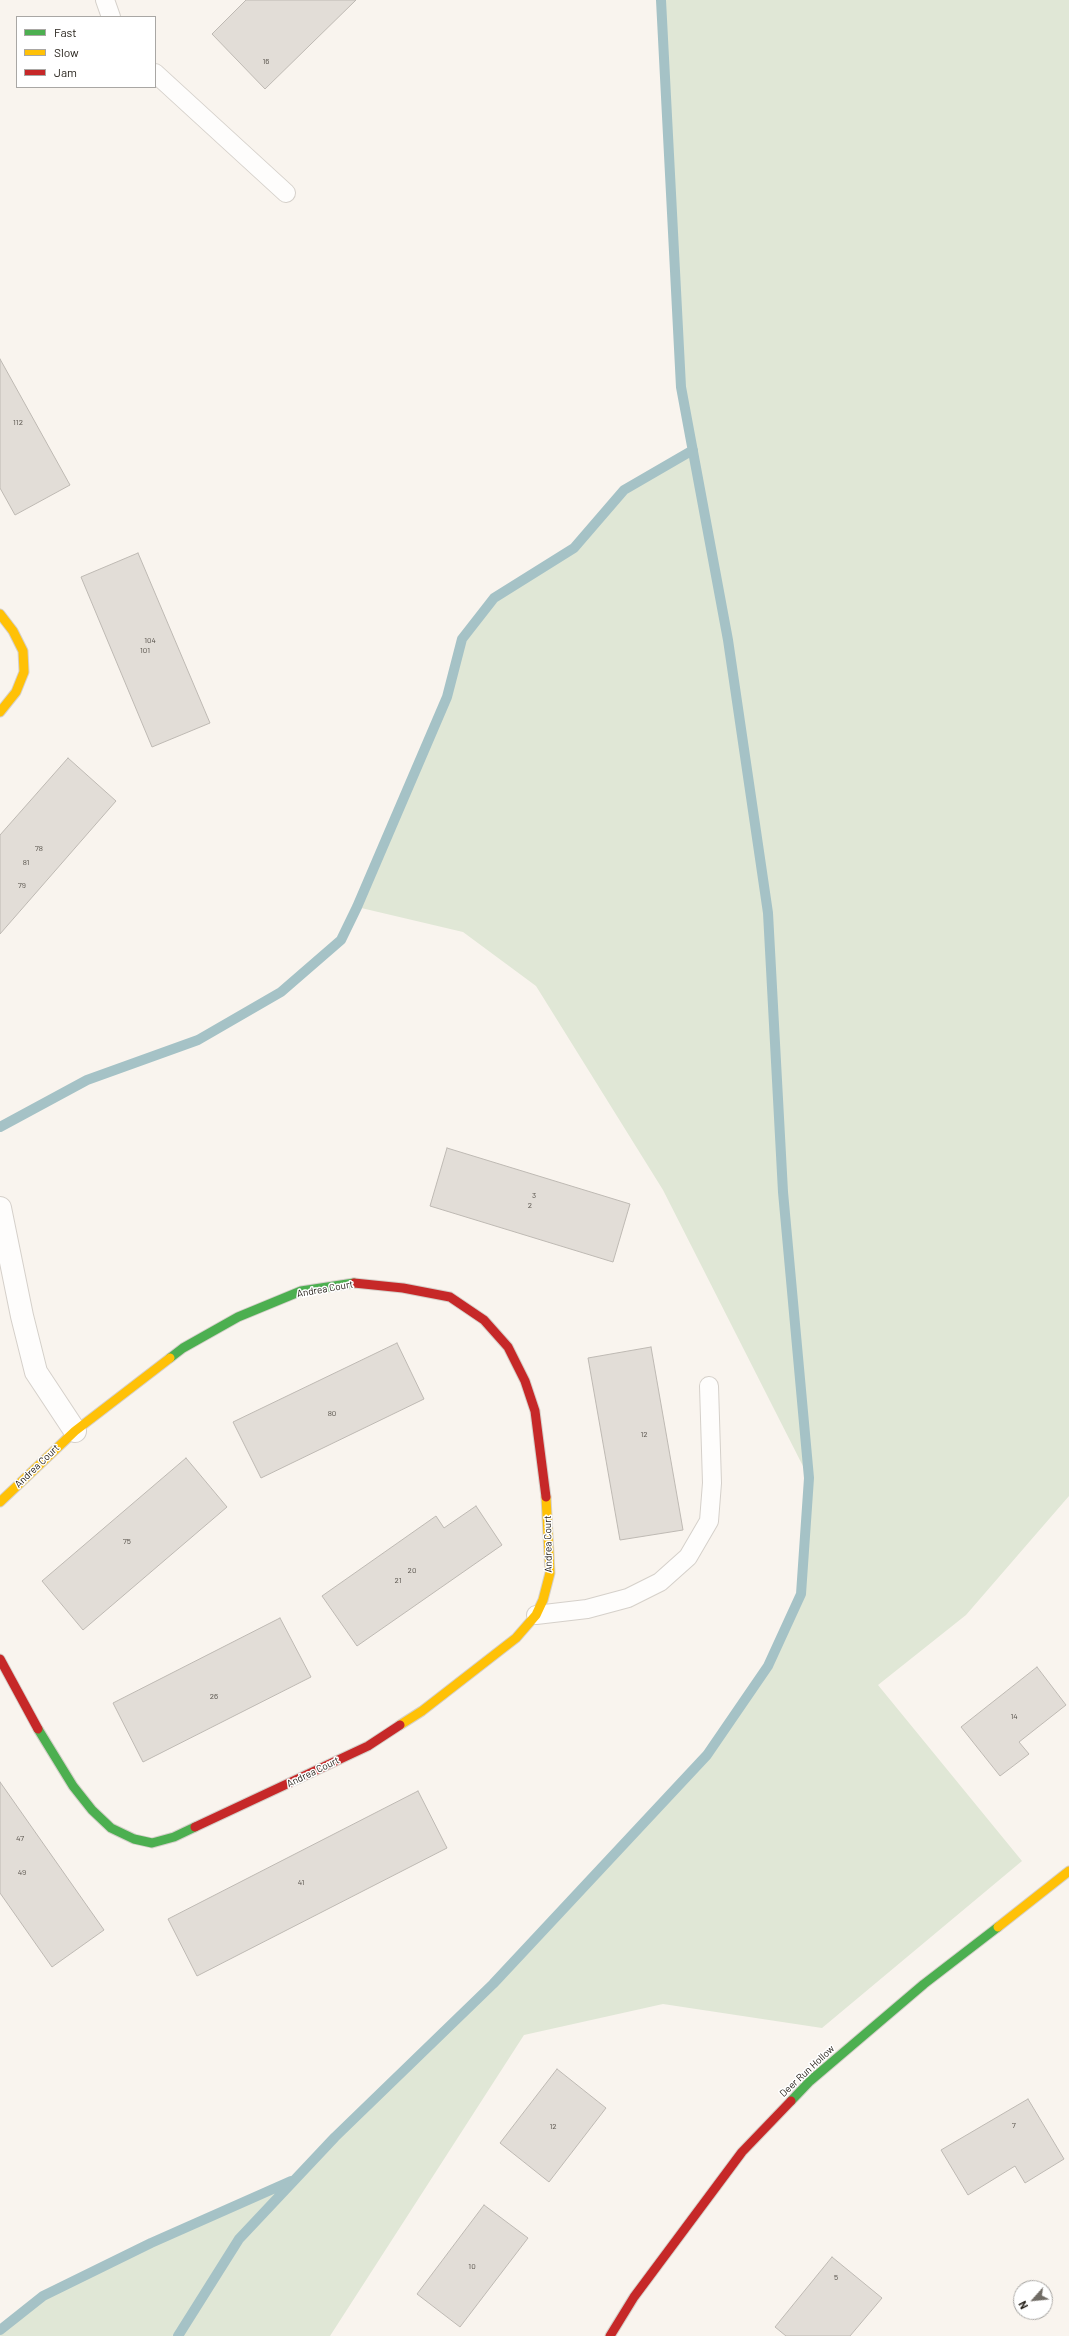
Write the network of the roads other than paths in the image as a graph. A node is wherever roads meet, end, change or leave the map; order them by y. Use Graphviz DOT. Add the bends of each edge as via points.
graph roads {
  1 [pos="105,0"];
  2 [pos="111,16"];
  3 [pos="156,74"];
  4 [pos="286,193"];
  5 [pos="0,614"];
  6 [pos="0,712"];
  7 [pos="0,1208"];
  8 [pos="709,1386"];
  9 [pos="75,1431"];
  10 [pos="0,1502"];
  11 [pos="536,1615"];
  12 [pos="0,1659"];
  13 [pos="1069,1871"];
  14 [pos="610,2336"];
  1 -- 2 [label="lane"];
  3 -- 4 [label="lane"];
  5 -- 6 [label="street" via="13,630 23,651 24,672 16,692"];
  7 -- 9 [label="street" via="36,1372"];
  8 -- 11 [label="lane" via="712,1483 709,1521 688,1557 660,1582 628,1598 587,1609"];
  9 -- 10 [label="street, Andrea Court"];
  9 -- 11 [label="street, Andrea Court" via="183,1348 238,1317 301,1292 350,1282 450,1296 484,1320 508,1347 525,1380 535,1411 547,1501 550,1573"];
  11 -- 12 [label="street, Andrea Court" via="516,1638 474,1672 422,1711 368,1746 174,1837 152,1843 134,1839 111,1828 73,1786 49,1750"];
  13 -- 14 [label="street, Deer Run Hollow" via="924,1984 810,2081 742,2152 634,2296"];
}
